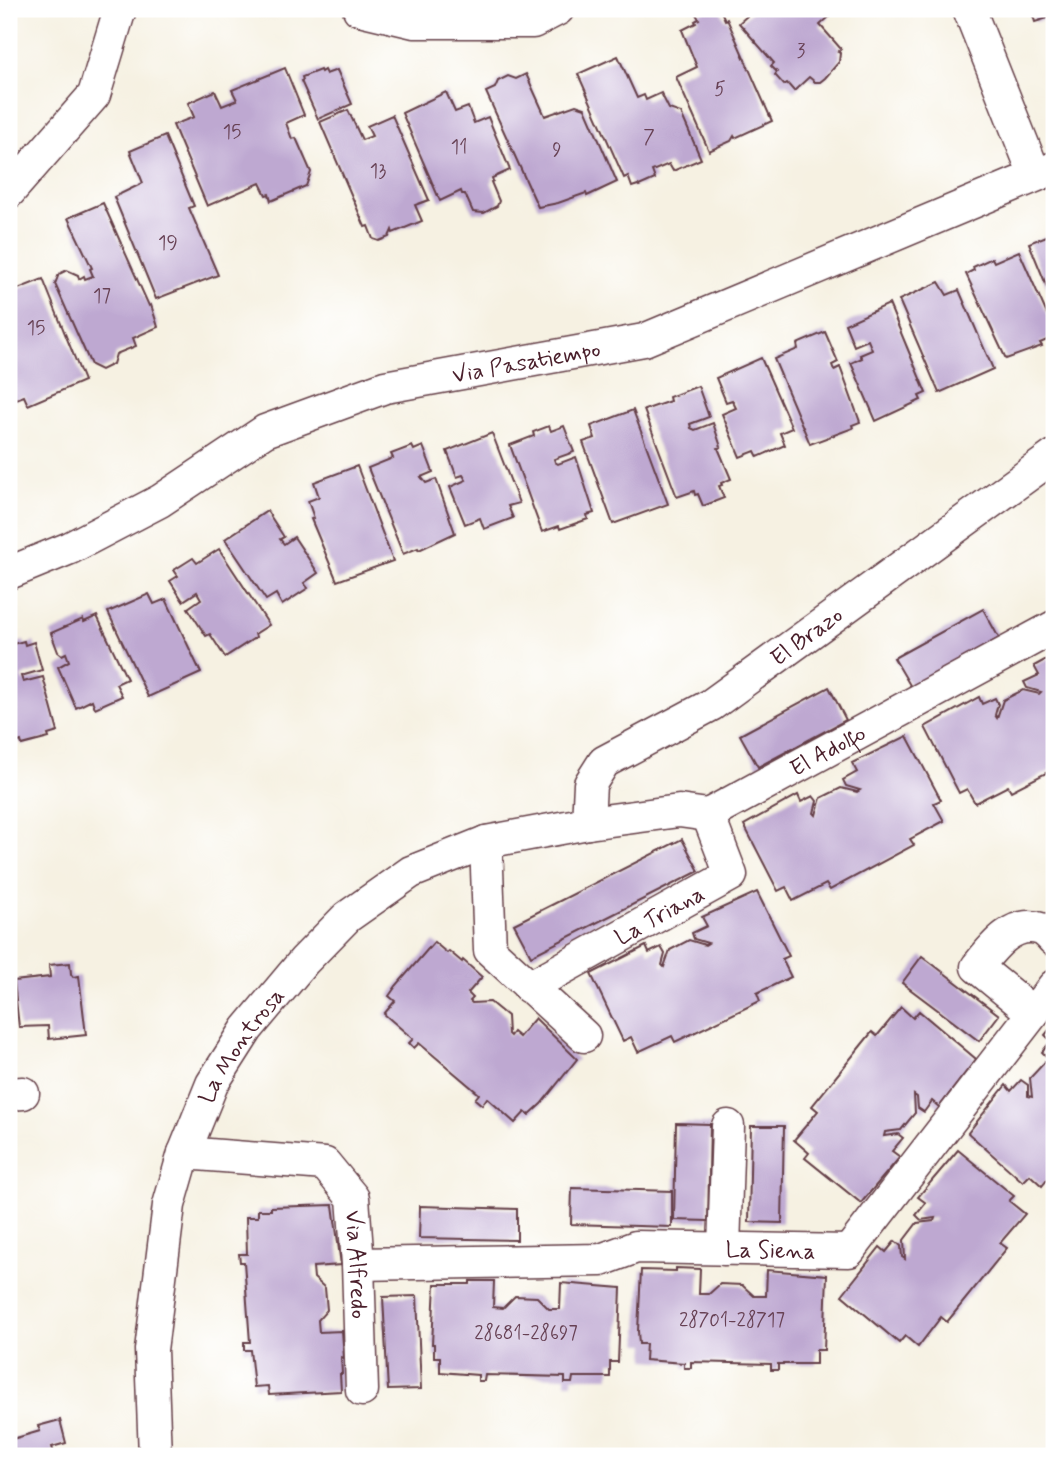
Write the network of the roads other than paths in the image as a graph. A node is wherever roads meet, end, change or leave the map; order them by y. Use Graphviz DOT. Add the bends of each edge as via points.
graph roads {
  1 [pos="120,9"];
  2 [pos="359,9"];
  3 [pos="558,9"];
  4 [pos="969,9"];
  5 [pos="1045,172"];
  6 [pos="9,192"];
  7 [pos="1054,456"];
  8 [pos="9,573"];
  9 [pos="1054,627"];
  10 [pos="708,815"];
  11 [pos="588,823"];
  12 [pos="486,842"];
  13 [pos="1054,940"];
  14 [pos="1054,986"];
  15 [pos="529,987"];
  16 [pos="1033,1013"];
  17 [pos="584,1036"];
  18 [pos="728,1126"];
  19 [pos="184,1153"];
  20 [pos="724,1249"];
  21 [pos="358,1264"];
  22 [pos="362,1390"];
  23 [pos="155,1456"];
  1 -- 6 [label="street" via="94,95"];
  2 -- 3 [label="street" via="414,22 533,22"];
  4 -- 5 [label="street"];
  5 -- 8 [label="street, Via Pasatiempo" via="644,340 385,387 265,431 160,501 70,548"];
  7 -- 11 [label="street, El Brazo" via="711,705 604,762 590,783"];
  9 -- 10 [label="street, El Adolfo"];
  10 -- 11 [label="street" via="679,811"];
  10 -- 15 [label="street, La Triana" via="731,875"];
  11 -- 12 [label="street, La Montrosa"];
  12 -- 15 [label="street" via="490,950"];
  12 -- 19 [label="street, La Montrosa" via="411,872 348,917 304,961 240,1040 212,1084"];
  13 -- 16 [label="street" via="1042,929 1018,928 996,943 977,967"];
  14 -- 16 [label="street, La Siena"];
  15 -- 17 [label="street"];
  16 -- 20 [label="street, La Siena" via="849,1251"];
  18 -- 20 [label="street"];
  19 -- 21 [label="street, Via Alfredo" via="326,1164 353,1198"];
  19 -- 23 [label="street, La Montrosa" via="169,1205 151,1350"];
  20 -- 21 [label="street, La Siena" via="636,1247 601,1260"];
  21 -- 22 [label="street, Via Alfredo"];
}
